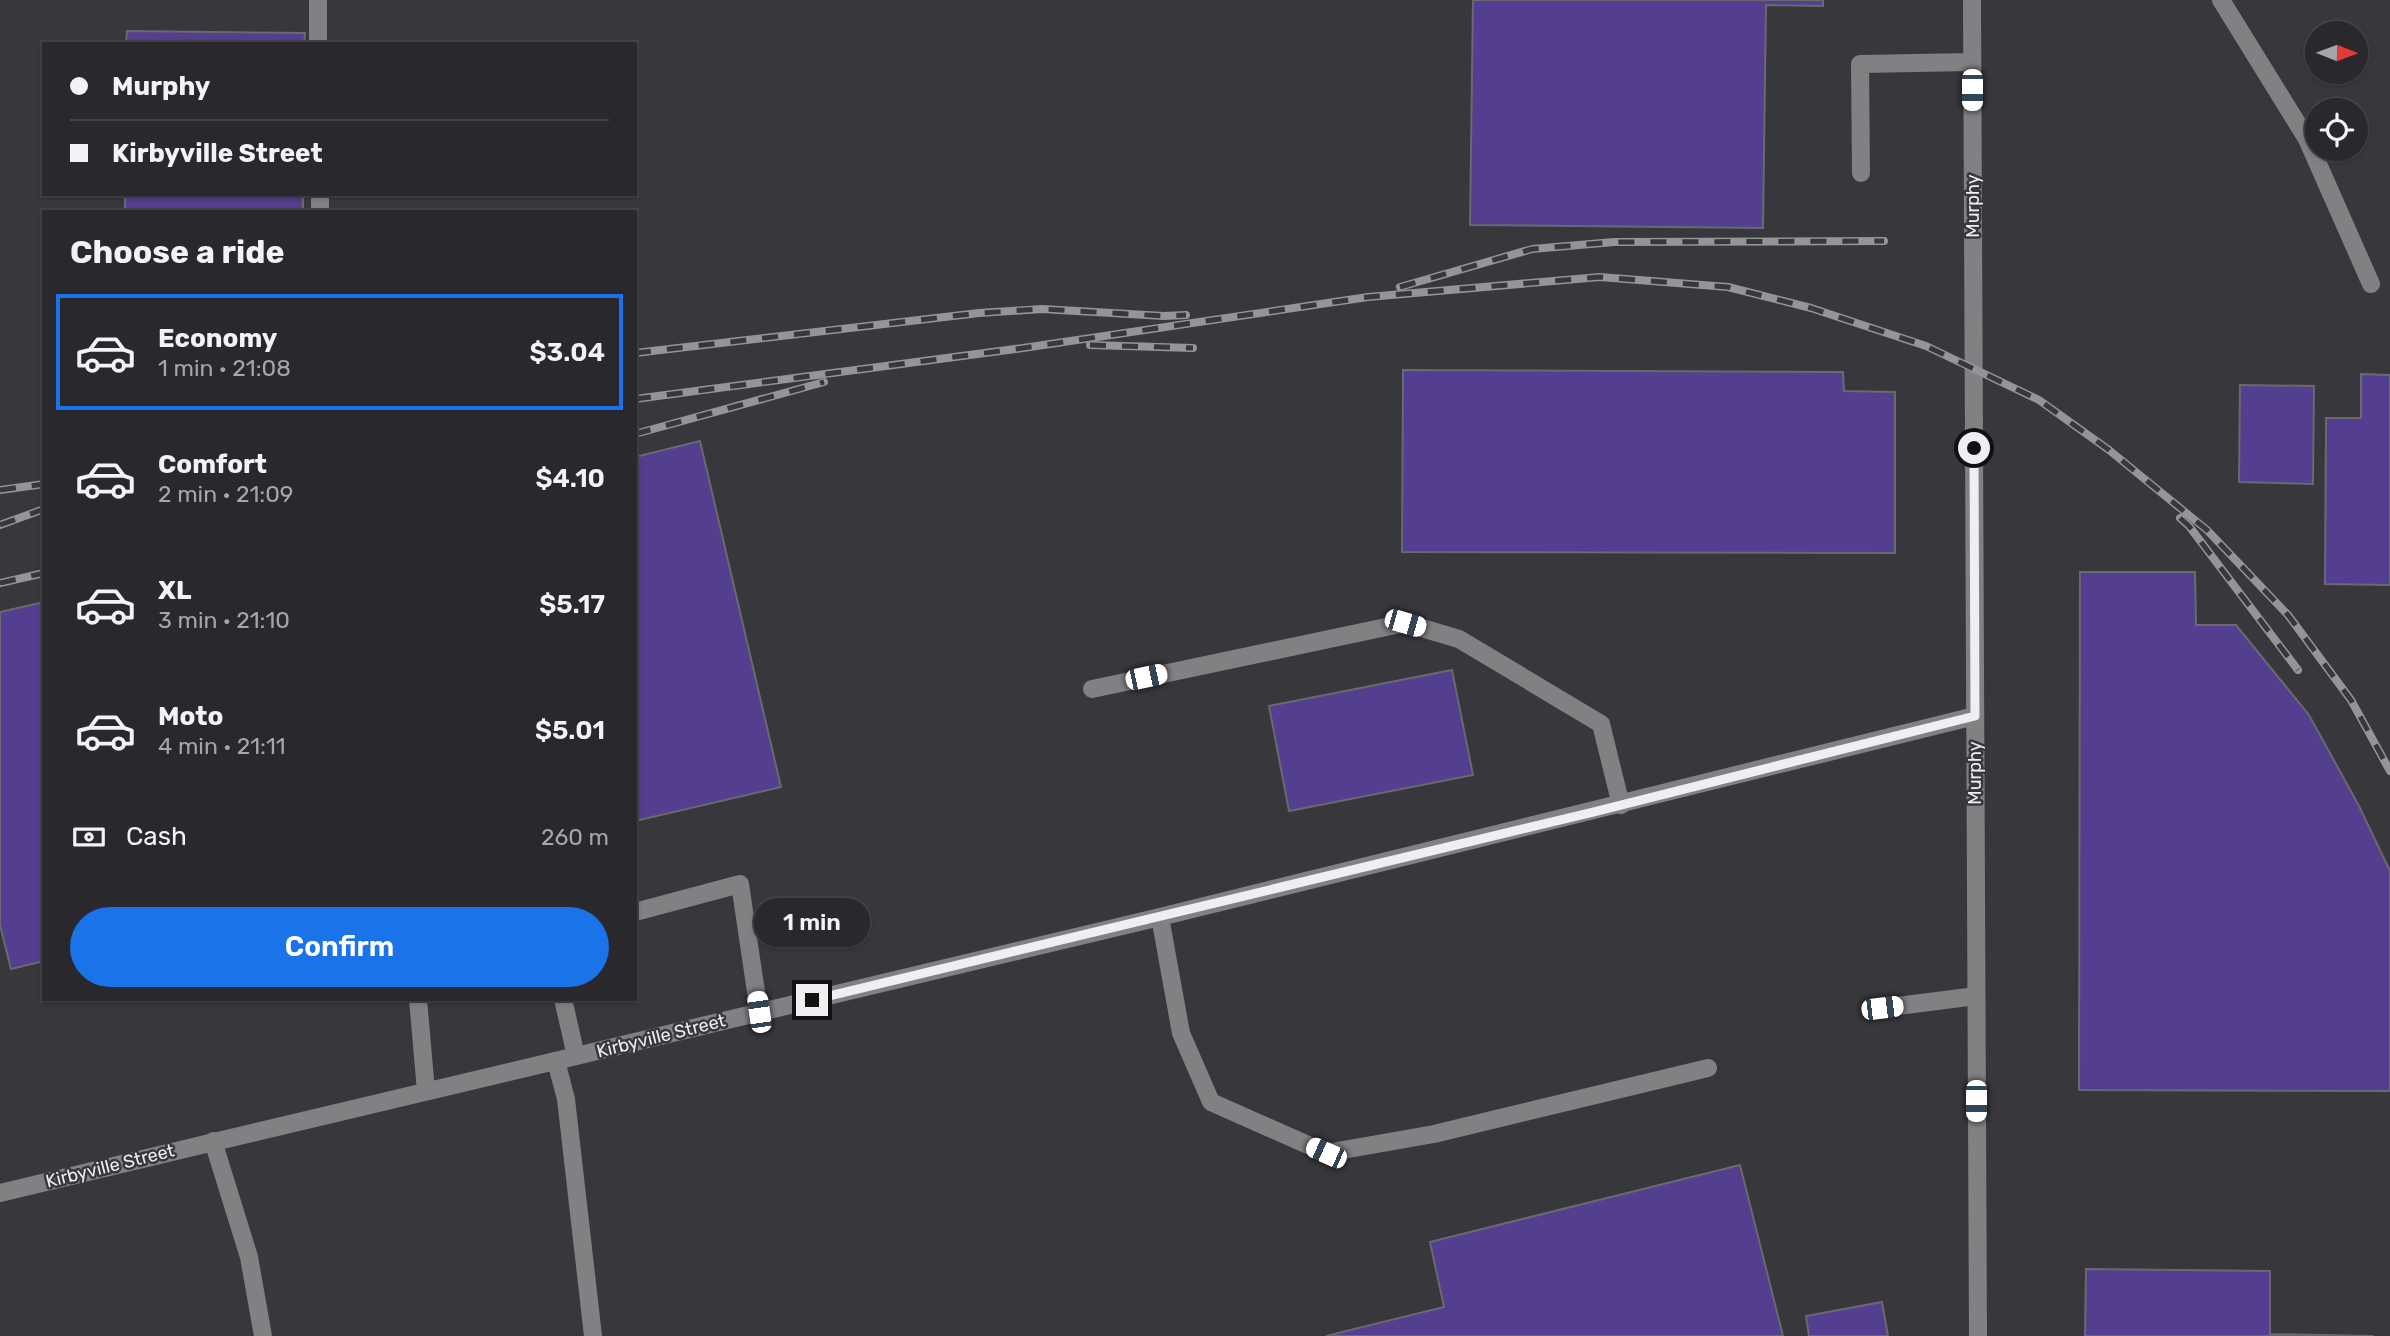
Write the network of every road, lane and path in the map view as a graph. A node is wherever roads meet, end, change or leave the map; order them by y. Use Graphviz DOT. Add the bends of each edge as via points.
graph roads {
  1 [pos="318,0"];
  2 [pos="1972,0"];
  3 [pos="2221,0"];
  4 [pos="318,42"];
  5 [pos="1972,62"];
  6 [pos="1861,173"];
  7 [pos="2371,284"];
  8 [pos="1092,689"];
  9 [pos="1975,716"];
  10 [pos="1620,805"];
  11 [pos="637,911"];
  12 [pos="1160,917"];
  13 [pos="1976,996"];
  14 [pos="418,1001"];
  15 [pos="563,1001"];
  16 [pos="1882,1008"];
  17 [pos="759,1012"];
  18 [pos="576,1056"];
  19 [pos="556,1061"];
  20 [pos="1708,1068"];
  21 [pos="426,1091"];
  22 [pos="213,1141"];
  23 [pos="0,1193"];
  24 [pos="263,1336"];
  25 [pos="593,1336"];
  26 [pos="1978,1336"];
  1 -- 4 [label="street"];
  2 -- 5 [label="street, Murphy"];
  3 -- 7 [label="street" via="2307,139"];
  5 -- 6 [label="street" via="1860,64"];
  5 -- 9 [label="street, Murphy"];
  8 -- 10 [label="street" via="1405,623 1459,639 1601,724"];
  9 -- 10 [label="street, Kirbyville Street"];
  9 -- 13 [label="street, Murphy"];
  10 -- 12 [label="street, Kirbyville Street"];
  11 -- 17 [label="street" via="740,884"];
  12 -- 17 [label="street, Kirbyville Street"];
  12 -- 20 [label="street" via="1181,1033 1211,1101 1326,1153 1434,1134"];
  13 -- 16 [label="street"];
  13 -- 26 [label="street, Murphy"];
  14 -- 21 [label="street"];
  15 -- 18 [label="street"];
  17 -- 18 [label="street, Kirbyville Street"];
  18 -- 19 [label="street, Kirbyville Street"];
  19 -- 21 [label="street, Kirbyville Street"];
  19 -- 25 [label="street" via="566,1099"];
  21 -- 22 [label="street, Kirbyville Street"];
  22 -- 23 [label="street, Kirbyville Street"];
  22 -- 24 [label="street" via="248,1256"];
}
